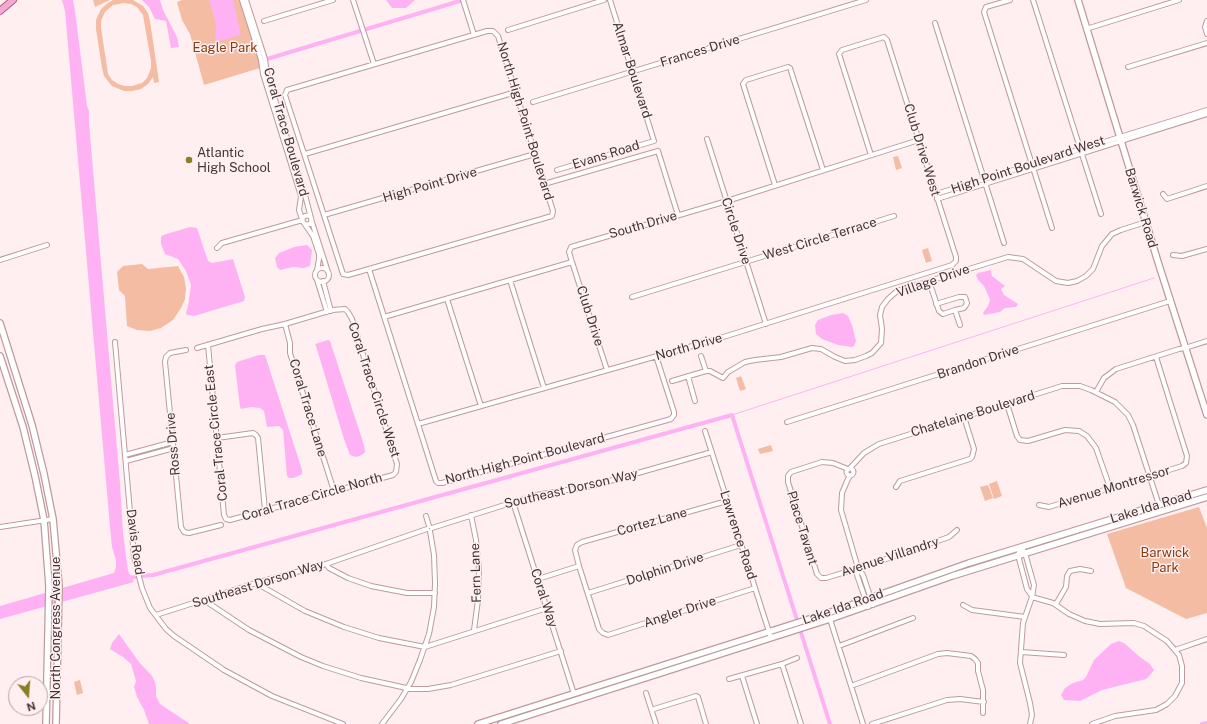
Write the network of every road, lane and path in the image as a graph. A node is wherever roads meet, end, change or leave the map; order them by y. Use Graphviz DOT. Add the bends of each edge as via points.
graph roads {
  1 [pos="13,0"];
  2 [pos="243,0"];
  3 [pos="333,0"];
  4 [pos="353,0"];
  5 [pos="604,0"];
  6 [pos="610,0"];
  7 [pos="844,0"];
  8 [pos="866,0"];
  9 [pos="1010,0"];
  10 [pos="1033,0"];
  11 [pos="1078,0"];
  12 [pos="1179,0"];
  13 [pos="463,2"];
  14 [pos="846,6"];
  15 [pos="0,11"];
  16 [pos="264,21"];
  17 [pos="1207,22"];
  18 [pos="935,24"];
  19 [pos="1086,29"];
  20 [pos="508,30"];
  21 [pos="474,34"];
  22 [pos="1207,34"];
  23 [pos="1207,43"];
  24 [pos="374,64"];
  25 [pos="1128,67"];
  26 [pos="633,72"];
  27 [pos="516,92"];
  28 [pos="533,102"];
  29 [pos="1207,110"];
  30 [pos="1207,114"];
  31 [pos="707,139"];
  32 [pos="1120,139"];
  33 [pos="919,140"];
  34 [pos="654,141"];
  35 [pos="1081,151"];
  36 [pos="305,154"];
  37 [pos="535,154"];
  38 [pos="872,155"];
  39 [pos="1032,167"];
  40 [pos="557,170"];
  41 [pos="823,170"];
  42 [pos="985,182"];
  43 [pos="544,184"];
  44 [pos="775,185"];
  45 [pos="1207,186"];
  46 [pos="1164,194"];
  47 [pos="936,197"];
  48 [pos="727,201"];
  49 [pos="1101,214"];
  50 [pos="324,215"];
  51 [pos="678,215"];
  52 [pos="894,216"];
  53 [pos="311,219"];
  54 [pos="303,221"];
  55 [pos="1146,222"];
  56 [pos="1052,228"];
  57 [pos="1004,243"];
  58 [pos="47,245"];
  59 [pos="217,248"];
  60 [pos="1207,249"];
  61 [pos="1173,255"];
  62 [pos="0,260"];
  63 [pos="956,261"];
  64 [pos="572,262"];
  65 [pos="746,262"];
  66 [pos="369,269"];
  67 [pos="317,270"];
  68 [pos="328,272"];
  69 [pos="317,280"];
  70 [pos="510,280"];
  71 [pos="929,281"];
  72 [pos="323,282"];
  73 [pos="632,297"];
  74 [pos="447,299"];
  75 [pos="1170,301"];
  76 [pos="936,304"];
  77 [pos="956,310"];
  78 [pos="329,311"];
  79 [pos="384,317"];
  80 [pos="0,323"];
  81 [pos="284,324"];
  82 [pos="766,324"];
  83 [pos="960,325"];
  84 [pos="1206,341"];
  85 [pos="115,342"];
  86 [pos="208,345"];
  87 [pos="1207,347"];
  88 [pos="197,348"];
  89 [pos="1185,348"];
  90 [pos="186,350"];
  91 [pos="0,356"];
  92 [pos="656,356"];
  93 [pos="701,356"];
  94 [pos="1156,357"];
  95 [pos="607,370"];
  96 [pos="706,371"];
  97 [pos="688,376"];
  98 [pos="672,381"];
  99 [pos="544,388"];
  100 [pos="1096,392"];
  101 [pos="696,401"];
  102 [pos="1007,404"];
  103 [pos="481,406"];
  104 [pos="1207,415"];
  105 [pos="964,417"];
  106 [pos="787,422"];
  107 [pos="418,424"];
  108 [pos="705,431"];
  109 [pos="217,438"];
  110 [pos="173,442"];
  111 [pos="174,448"];
  112 [pos="712,452"];
  113 [pos="125,455"];
  114 [pos="126,461"];
  115 [pos="850,471"];
  116 [pos="396,472"];
  117 [pos="1150,476"];
  118 [pos="896,487"];
  119 [pos="1110,488"];
  120 [pos="1207,490"];
  121 [pos="334,491"];
  122 [pos="1207,497"];
  123 [pos="727,501"];
  124 [pos="513,502"];
  125 [pos="1039,505"];
  126 [pos="1159,505"];
  127 [pos="265,510"];
  128 [pos="471,515"];
  129 [pos="426,516"];
  130 [pos="54,519"];
  131 [pos="226,519"];
  132 [pos="44,520"];
  133 [pos="221,525"];
  134 [pos="0,527"];
  135 [pos="429,529"];
  136 [pos="957,530"];
  137 [pos="741,545"];
  138 [pos="1021,547"];
  139 [pos="1025,553"];
  140 [pos="1018,556"];
  141 [pos="326,564"];
  142 [pos="579,566"];
  143 [pos="858,568"];
  144 [pos="1091,571"];
  145 [pos="821,578"];
  146 [pos="538,579"];
  147 [pos="256,583"];
  148 [pos="755,588"];
  149 [pos="435,593"];
  150 [pos="588,593"];
  151 [pos="1032,596"];
  152 [pos="868,599"];
  153 [pos="204,600"];
  154 [pos="1056,604"];
  155 [pos="963,605"];
  156 [pos="871,606"];
  157 [pos="547,608"];
  158 [pos="156,616"];
  159 [pos="1025,617"];
  160 [pos="913,618"];
  161 [pos="830,619"];
  162 [pos="474,630"];
  163 [pos="769,632"];
  164 [pos="771,638"];
  165 [pos="1207,639"];
  166 [pos="839,646"];
  167 [pos="425,647"];
  168 [pos="561,650"];
  169 [pos="1176,650"];
  170 [pos="1021,652"];
  171 [pos="48,653"];
  172 [pos="1064,655"];
  173 [pos="797,658"];
  174 [pos="782,664"];
  175 [pos="57,666"];
  176 [pos="742,676"];
  177 [pos="729,680"];
  178 [pos="851,686"];
  179 [pos="407,688"];
  180 [pos="646,693"];
  181 [pos="574,694"];
  182 [pos="984,702"];
  183 [pos="652,711"];
  184 [pos="983,713"];
  185 [pos="511,714"];
  186 [pos="504,716"];
  187 [pos="514,722"];
  188 [pos="505,723"];
  189 [pos="46,724"];
  190 [pos="56,724"];
  191 [pos="343,724"];
  192 [pos="382,724"];
  193 [pos="478,724"];
  194 [pos="656,724"];
  195 [pos="706,724"];
  196 [pos="757,724"];
  197 [pos="801,724"];
  198 [pos="863,724"];
  199 [pos="872,724"];
  200 [pos="1030,724"];
  201 [pos="1092,724"];
  1 -- 15 [label="main road"];
  2 -- 53 [label="street, Coral Trace Boulevard" via="265,58 267,74"];
  2 -- 54 [label="street, Coral Trace Boulevard" via="301,196 299,210"];
  3 -- 16 [label="street"];
  4 -- 24 [label="street"];
  5 -- 20 [label="street"];
  6 -- 26 [label="street, Almar Boulevard"];
  7 -- 14 [label="street"];
  8 -- 14 [label="street, Frances Drive"];
  9 -- 39 [label="street" via="986,7 984,12"];
  10 -- 35 [label="street"];
  11 -- 19 [label="street, Barwick Road"];
  12 -- 19 [label="street"];
  13 -- 21 [label="street"];
  14 -- 26 [label="street, Frances Drive"];
  17 -- 22 [label="street"];
  18 -- 42 [label="street"];
  19 -- 32 [label="street, Barwick Road"];
  21 -- 24 [label="street"];
  21 -- 27 [label="street, North High Point Boulevard" via="491,30 496,32"];
  23 -- 25 [label="street"];
  24 -- 36 [label="street, North High Point Boulevard" via="287,90 285,94"];
  26 -- 28 [label="street, Frances Drive"];
  26 -- 34 [label="street, Almar Boulevard"];
  27 -- 36 [label="street"];
  27 -- 37 [label="street, North High Point Boulevard"];
  29 -- 32 [label="street"];
  30 -- 32 [label="street"];
  31 -- 48 [label="street, Circle Drive"];
  32 -- 35 [label="street, High Point Boulevard West"];
  32 -- 55 [label="street, Barwick Road"];
  33 -- 38 [label="street, South Drive"];
  33 -- 38 [label="street, Club Drive West" via="888,40 884,37 842,50 839,54"];
  33 -- 47 [label="street, Club Drive West"];
  34 -- 40 [label="street, Evans Road"];
  35 -- 39 [label="street, High Point Boulevard West"];
  35 -- 49 [label="street"];
  36 -- 50 [label="street, North High Point Boulevard"];
  37 -- 43 [label="street, North High Point Boulevard"];
  37 -- 50 [label="street, High Point Drive"];
  38 -- 41 [label="street, South Drive"];
  39 -- 42 [label="street, High Point Boulevard West"];
  39 -- 56 [label="street"];
  41 -- 44 [label="street, South Drive"];
  41 -- 44 [label="street" via="792,70 788,68 746,80 743,84"];
  42 -- 47 [label="street, High Point Boulevard West"];
  42 -- 57 [label="street"];
  43 -- 51 [label="street" via="658,151"];
  43 -- 66 [label="street, North High Point Boulevard" via="553,211 550,217"];
  44 -- 48 [label="street, South Drive"];
  45 -- 46 [label="street" via="1167,198"];
  47 -- 63 [label="street, Club Drive West"];
  48 -- 51 [label="street, South Drive"];
  48 -- 65 [label="street, Circle Drive"];
  50 -- 66 [label="street, North High Point Boulevard" via="343,274"];
  51 -- 64 [label="street, South Drive" via="573,246 569,249"];
  52 -- 65 [label="street, West Circle Terrace"];
  53 -- 54 [label="street" via="307,216"];
  53 -- 54 [label="street" via="308,224"];
  53 -- 68 [label="street, Coral Trace Boulevard"];
  54 -- 59 [label="street" via="222,243"];
  54 -- 67 [label="street, Coral Trace Boulevard" via="313,236 319,254"];
  55 -- 71 [label="street, Village Drive" via="1116,232 1108,238 1092,269 1077,281 1056,281 1028,261 1013,256"];
  55 -- 75 [label="street, Barwick Road"];
  58 -- 62 [label="street"];
  60 -- 61 [label="street" via="1182,256"];
  63 -- 82 [label="street, North Drive" via="952,265"];
  64 -- 70 [label="street"];
  64 -- 95 [label="street, Club Drive"];
  65 -- 73 [label="street, West Circle Terrace"];
  65 -- 82 [label="street, Circle Drive"];
  66 -- 79 [label="street, North High Point Boulevard"];
  67 -- 68 [label="street" via="324,268"];
  67 -- 69 [label="street, Coral Trace Boulevard"];
  68 -- 72 [label="street" via="328,278"];
  69 -- 72 [label="street"];
  69 -- 78 [label="street, Coral Trace Boulevard"];
  70 -- 74 [label="street"];
  70 -- 99 [label="street"];
  71 -- 76 [label="street"];
  71 -- 96 [label="street, Village Drive" via="897,291 884,302 880,315 881,343 866,356 845,361 821,349 812,348 781,357 745,362 723,378"];
  72 -- 78 [label="street"];
  74 -- 79 [label="street"];
  74 -- 103 [label="street"];
  75 -- 89 [label="street, Barwick Road"];
  75 -- 106 [label="street, Brandon Drive"];
  76 -- 77 [label="street" via="943,314"];
  76 -- 77 [label="street" via="960,296 965,297 967,303 964,308"];
  77 -- 83 [label="street"];
  78 -- 81 [label="street"];
  78 -- 116 [label="street, Coral Trace Circle West" via="345,309 352,319 397,464"];
  79 -- 107 [label="street, North High Point Boulevard"];
  80 -- 130 [label="street, North Congress Avenue" via="32,425"];
  81 -- 86 [label="street"];
  81 -- 121 [label="street, Coral Trace Lane" via="290,352"];
  82 -- 92 [label="street, North Drive"];
  84 -- 87 [label="street"];
  84 -- 89 [label="street"];
  85 -- 113 [label="street, Davis Road"];
  86 -- 88 [label="street"];
  86 -- 109 [label="street, Coral Trace Circle East"];
  89 -- 94 [label="street"];
  89 -- 104 [label="street, Barwick Road"];
  90 -- 110 [label="street, Ross Drive" via="168,354 165,362"];
  91 -- 132 [label="street, North Congress Avenue" via="22,427"];
  92 -- 95 [label="street, North Drive"];
  92 -- 107 [label="street, North High Point Boulevard" via="674,412 673,417 664,421 442,483 436,481"];
  93 -- 96 [label="street"];
  94 -- 100 [label="street" via="1111,372"];
  94 -- 117 [label="street, Avenue Montressor" via="1187,462"];
  95 -- 99 [label="street, North Drive"];
  96 -- 97 [label="street"];
  97 -- 98 [label="street"];
  97 -- 101 [label="street"];
  99 -- 103 [label="street, North Drive"];
  100 -- 102 [label="street, Chatelaine Boulevard" via="1068,385"];
  100 -- 117 [label="street, Chatelaine Boulevard" via="1115,402 1128,414"];
  102 -- 105 [label="street, Chatelaine Boulevard"];
  102 -- 119 [label="street" via="1020,440 1028,441 1066,430 1078,431 1087,436 1096,448"];
  103 -- 107 [label="street, North Drive"];
  105 -- 115 [label="street, Chatelaine Boulevard" via="874,446 864,453"];
  105 -- 118 [label="street" via="974,449 972,457 900,481"];
  108 -- 112 [label="street, Lawrence Road"];
  109 -- 127 [label="street" via="253,433 258,438"];
  109 -- 131 [label="street, Coral Trace Circle East"];
  110 -- 111 [label="street, Ross Drive"];
  110 -- 113 [label="street"];
  111 -- 114 [label="street"];
  111 -- 133 [label="street, Ross Drive" via="181,527 186,533 191,533"];
  112 -- 123 [label="street, Lawrence Road"];
  112 -- 124 [label="street, Southeast Dorson Way" via="592,486 538,494"];
  113 -- 114 [label="street, Davis Road"];
  114 -- 158 [label="street, Davis Road" via="134,557 142,588"];
  115 -- 143 [label="street, Chatelaine Boulevard" via="842,493 841,510"];
  115 -- 145 [label="street, Place Tavant" via="840,465 822,462 791,472 788,476 817,574"];
  116 -- 121 [label="street, Coral Trace Circle North"];
  117 -- 119 [label="street, Avenue Montressor"];
  117 -- 126 [label="street, Chatelaine Boulevard"];
  119 -- 125 [label="street, Avenue Montressor" via="1049,507"];
  120 -- 126 [label="street, Lake Ida Road"];
  121 -- 127 [label="street, Coral Trace Circle North"];
  122 -- 139 [label="street, Lake Ida Road"];
  123 -- 137 [label="street, Lawrence Road"];
  123 -- 142 [label="street, Cortez Lane" via="582,542 577,545 575,553"];
  124 -- 128 [label="street, Southeast Dorson Way"];
  124 -- 146 [label="street, Coral Way"];
  126 -- 138 [label="street, Lake Ida Road"];
  127 -- 131 [label="street, Coral Trace Circle North"];
  128 -- 135 [label="street, Southeast Dorson Way"];
  128 -- 162 [label="street, Fern Lane" via="479,570"];
  129 -- 135 [label="street"];
  130 -- 132 [label="street"];
  130 -- 175 [label="street, North Congress Avenue" via="59,586"];
  132 -- 134 [label="street"];
  132 -- 171 [label="street, North Congress Avenue" via="49,586"];
  135 -- 141 [label="street, Southeast Dorson Way"];
  135 -- 149 [label="street" via="435,569"];
  136 -- 143 [label="street, Avenue Villandry" via="949,537"];
  137 -- 148 [label="street, Lawrence Road"];
  137 -- 150 [label="street, Dolphin Drive"];
  138 -- 139 [label="street"];
  138 -- 140 [label="street"];
  138 -- 152 [label="street, Lake Ida Road" via="944,571"];
  139 -- 140 [label="street, Lake Ida Road"];
  139 -- 151 [label="street" via="1034,585"];
  140 -- 151 [label="street" via="1027,589"];
  140 -- 156 [label="street, Lake Ida Road" via="952,576"];
  141 -- 147 [label="street, Southeast Dorson Way"];
  141 -- 149 [label="street" via="348,578 371,586 406,593"];
  142 -- 146 [label="street"];
  142 -- 150 [label="street"];
  143 -- 145 [label="street, Avenue Villandry"];
  143 -- 152 [label="street, Chatelaine Boulevard" via="863,575"];
  144 -- 154 [label="street" via="1080,569 1070,572 1066,587"];
  146 -- 157 [label="street, Coral Way"];
  147 -- 153 [label="street, Southeast Dorson Way"];
  147 -- 167 [label="street" via="299,608 344,627 379,638"];
  148 -- 150 [label="street, Angler Drive" via="611,634 605,634 599,629"];
  148 -- 163 [label="street, Lawrence Road"];
  149 -- 167 [label="street"];
  151 -- 154 [label="street"];
  151 -- 159 [label="street"];
  152 -- 156 [label="street, Chatelaine Boulevard"];
  152 -- 163 [label="street, Lake Ida Road"];
  153 -- 158 [label="street, Southeast Dorson Way"];
  153 -- 179 [label="street" via="255,634 305,659 361,678"];
  154 -- 169 [label="street" via="1069,614 1090,622 1134,623 1144,626"];
  155 -- 159 [label="street" via="972,610"];
  156 -- 161 [label="street, Lake Ida Road"];
  157 -- 162 [label="street"];
  157 -- 168 [label="street, Coral Way"];
  158 -- 191 [label="street, Davis Road" via="174,636 224,670 272,696"];
  159 -- 170 [label="street"];
  160 -- 166 [label="street"];
  161 -- 164 [label="street, Lake Ida Road"];
  161 -- 166 [label="street"];
  162 -- 167 [label="street"];
  163 -- 164 [label="street, Lawrence Road"];
  163 -- 181 [label="street, Lake Ida Road"];
  164 -- 187 [label="street, Lake Ida Road"];
  165 -- 169 [label="street"];
  166 -- 178 [label="street"];
  167 -- 179 [label="street"];
  168 -- 179 [label="street" via="441,688"];
  168 -- 181 [label="street, Coral Way"];
  169 -- 201 [label="street" via="1182,666 1182,683 1172,701 1150,712 1115,716"];
  170 -- 172 [label="street"];
  170 -- 200 [label="street" via="1020,668 1031,709"];
  171 -- 175 [label="street"];
  171 -- 189 [label="street, North Congress Avenue"];
  173 -- 174 [label="street"];
  174 -- 176 [label="street"];
  174 -- 197 [label="street"];
  175 -- 190 [label="street, North Congress Avenue"];
  176 -- 177 [label="street"];
  176 -- 196 [label="street"];
  178 -- 182 [label="street" via="947,653 973,657 978,663"];
  178 -- 198 [label="street"];
  179 -- 192 [label="street"];
  180 -- 183 [label="street"];
  181 -- 185 [label="street, Lake Ida Road"];
  182 -- 184 [label="street"];
  182 -- 199 [label="street" via="947,700"];
  183 -- 194 [label="street"];
  183 -- 195 [label="street" via="696,696"];
  185 -- 186 [label="street, Lake Ida Road"];
  185 -- 187 [label="street"];
  186 -- 188 [label="street"];
  186 -- 193 [label="street, Lake Ida Road"];
  187 -- 188 [label="street, Lake Ida Road"];
}
